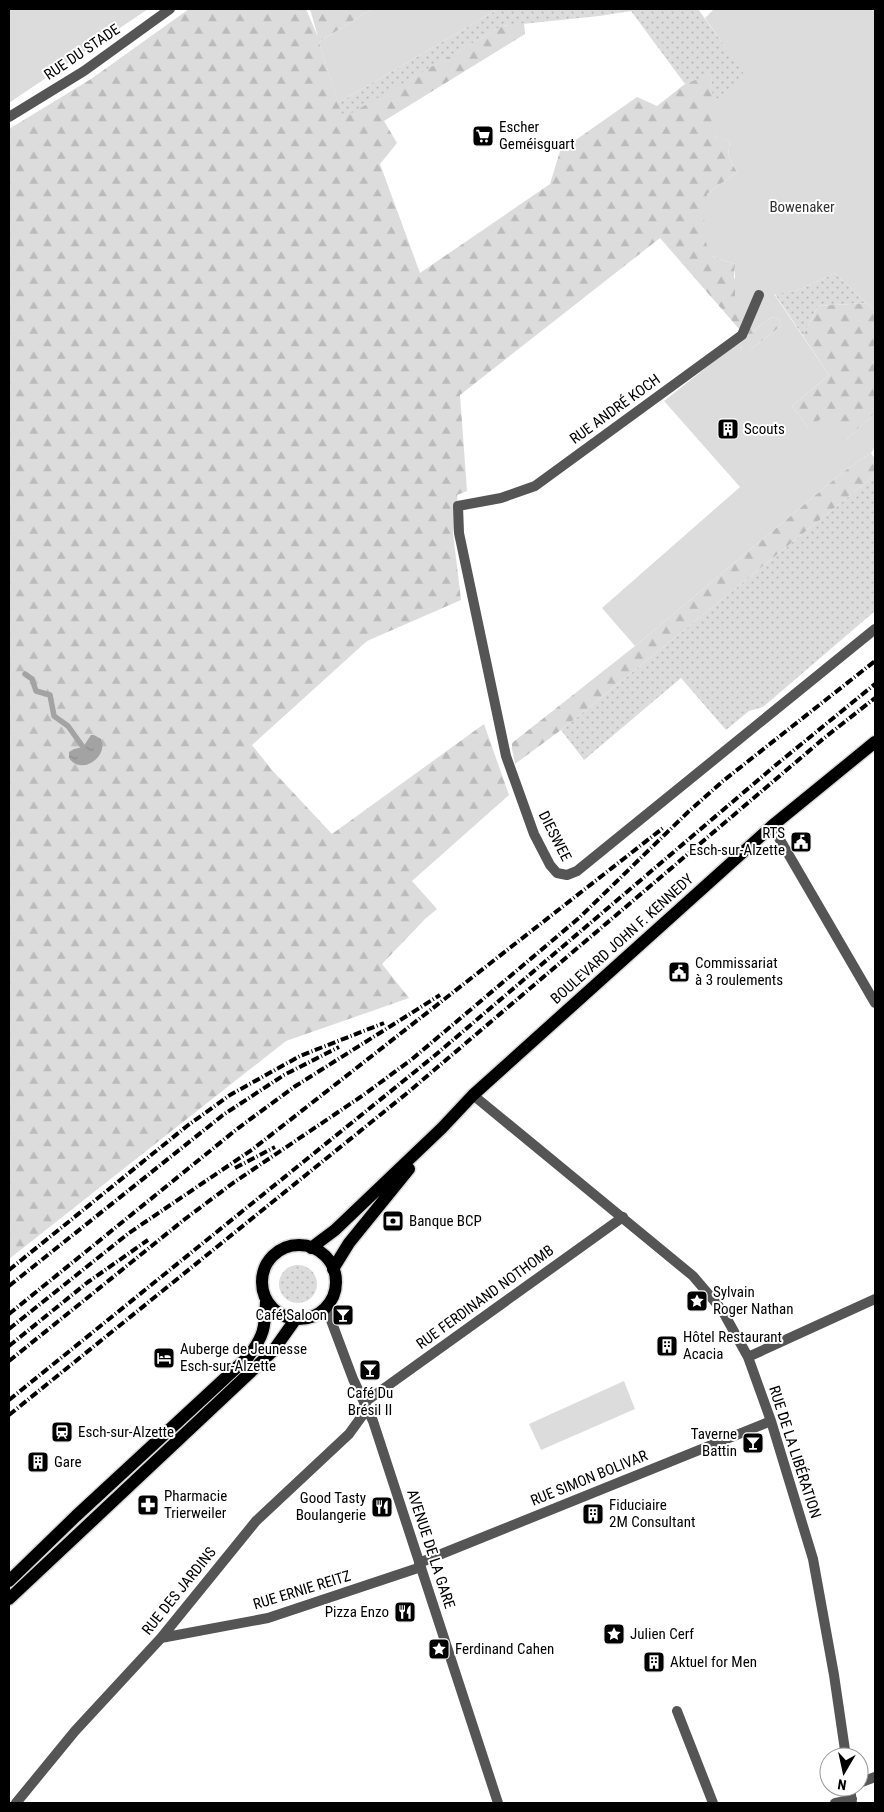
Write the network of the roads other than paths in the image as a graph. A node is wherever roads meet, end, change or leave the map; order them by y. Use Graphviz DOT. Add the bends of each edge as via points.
graph roads {
  1 [pos="170,9"];
  2 [pos="9,116"];
  3 [pos="759,295"];
  4 [pos="458,506"];
  5 [pos="875,630"];
  6 [pos="875,742"];
  7 [pos="772,826"];
  8 [pos="875,1003"];
  9 [pos="473,1095"];
  10 [pos="442,1128"];
  11 [pos="623,1217"];
  12 [pos="311,1248"];
  13 [pos="334,1269"];
  14 [pos="875,1299"];
  15 [pos="266,1302"];
  16 [pos="326,1307"];
  17 [pos="295,1320"];
  18 [pos="748,1357"];
  19 [pos="365,1402"];
  20 [pos="771,1421"];
  21 [pos="420,1565"];
  22 [pos="9,1581"];
  23 [pos="9,1599"];
  24 [pos="161,1638"];
  25 [pos="677,1711"];
  26 [pos="845,1747"];
  27 [pos="852,1801"];
  28 [pos="16,1803"];
  29 [pos="498,1803"];
  30 [pos="713,1803"];
  31 [pos="835,1803"];
  1 -- 2 [label="street, RUE DU STADE" via="84,71"];
  3 -- 4 [label="street, RUE ANDRÉ KOCH" via="742,335 535,486 501,498"];
  4 -- 5 [label="street, DIESWEE" via="459,534 506,756 534,834 557,873 567,875 577,871"];
  6 -- 7 [label="main road, BOULEVARD JOHN F. KENNEDY"];
  7 -- 8 [label="street"];
  7 -- 9 [label="main road, BOULEVARD JOHN F. KENNEDY"];
  9 -- 10 [label="main road, BOULEVARD JOHN F. KENNEDY"];
  9 -- 11 [label="street, RUE DE LA LIBÉRATION"];
  10 -- 12 [label="main road, BOULEVARD JOHN F. KENNEDY" via="335,1230"];
  10 -- 13 [label="main road, BOULEVARD JOHN F. KENNEDY" via="349,1243"];
  11 -- 18 [label="street, RUE DE LA LIBÉRATION" via="693,1276 722,1310"];
  11 -- 19 [label="street, RUE FERDINAND NOTHOMB"];
  12 -- 13 [label="main road" via="321,1252"];
  12 -- 15 [label="main road" via="289,1246 270,1258 261,1279"];
  13 -- 16 [label="main road" via="335,1289"];
  14 -- 18 [label="street"];
  15 -- 17 [label="main road" via="283,1317"];
  15 -- 22 [label="main road" via="266,1325 260,1342 248,1357"];
  16 -- 17 [label="main road" via="317,1315"];
  16 -- 19 [label="street, AVENUE DE LA GARE"];
  17 -- 23 [label="main road" via="273,1351"];
  18 -- 20 [label="street, RUE DE LA LIBÉRATION"];
  19 -- 21 [label="street, AVENUE DE LA GARE"];
  19 -- 24 [label="street, RUE DES JARDINS" via="362,1416 349,1434 256,1520"];
  20 -- 21 [label="street, RUE SIMON BOLIVAR"];
  20 -- 26 [label="street, RUE DE LA LIBÉRATION" via="813,1559"];
  21 -- 24 [label="street, RUE ERNIE REITZ" via="268,1618"];
  21 -- 29 [label="street, AVENUE DE LA GARE"];
  24 -- 28 [label="street, RUE DES JARDINS" via="75,1731"];
  25 -- 30 [label="street"];
  27 -- 31 [label="street"];
}
